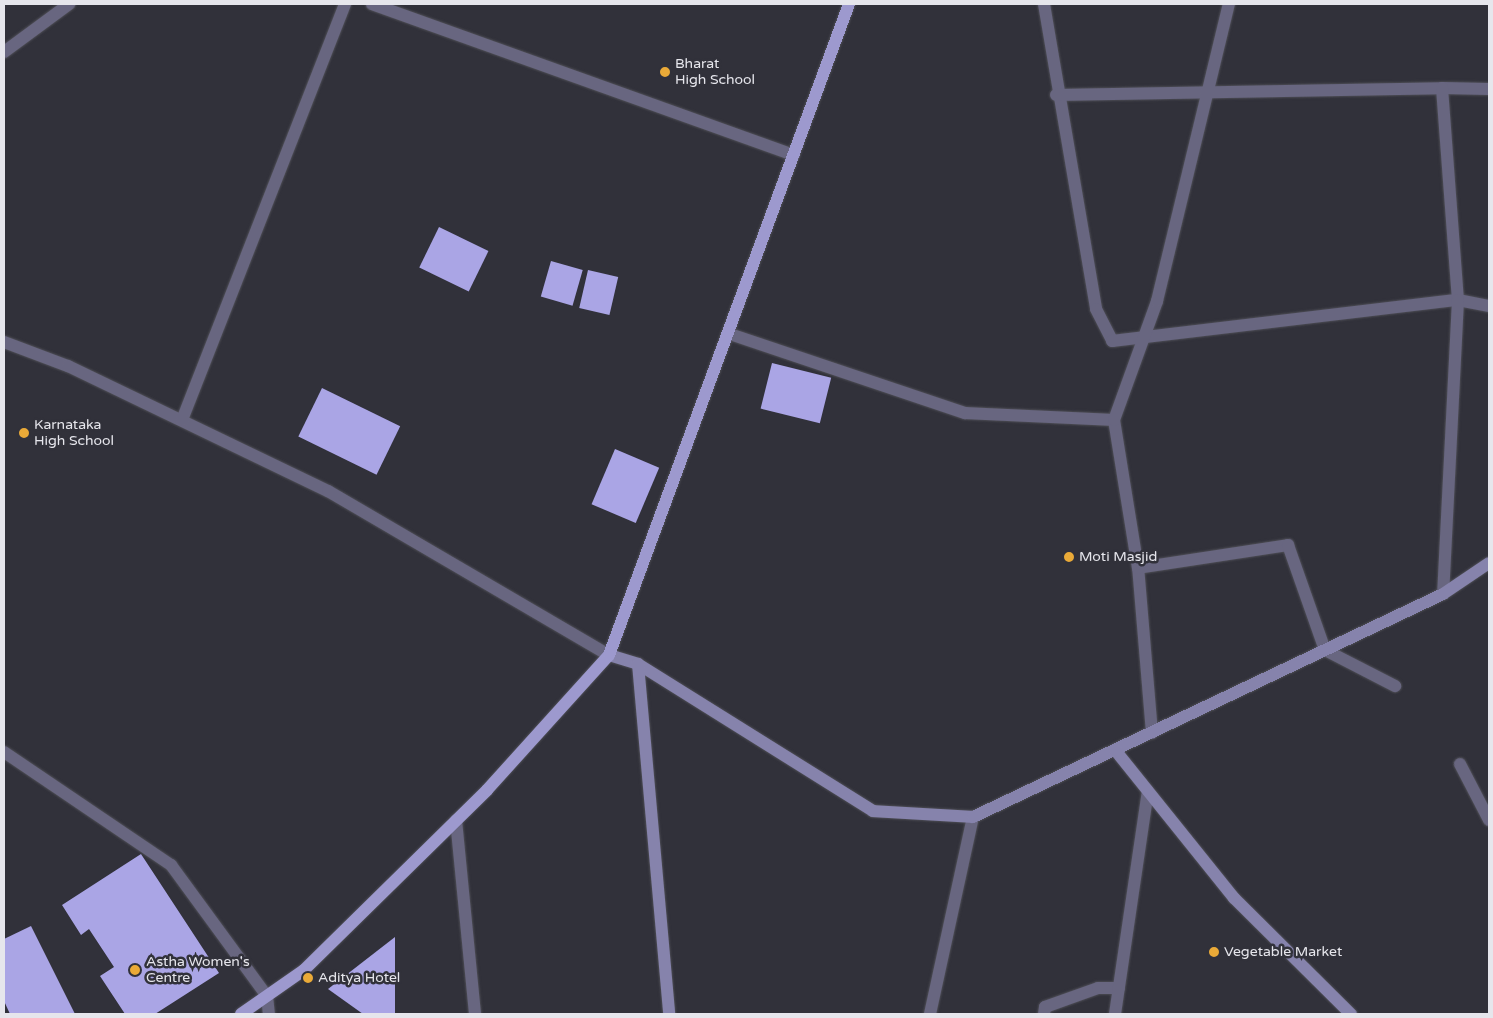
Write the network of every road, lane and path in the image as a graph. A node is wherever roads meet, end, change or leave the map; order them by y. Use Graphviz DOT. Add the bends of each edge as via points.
graph roads {
  1 [pos="69,4"];
  2 [pos="345,4"];
  3 [pos="372,4"];
  4 [pos="849,4"];
  5 [pos="1044,4"];
  6 [pos="1229,4"];
  7 [pos="4,52"];
  8 [pos="1442,88"];
  9 [pos="1206,90"];
  10 [pos="1489,90"];
  11 [pos="1056,95"];
  12 [pos="794,155"];
  13 [pos="1458,300"];
  14 [pos="1489,306"];
  15 [pos="730,334"];
  16 [pos="1140,336"];
  17 [pos="4,342"];
  18 [pos="182,420"];
  19 [pos="1114,420"];
  20 [pos="1489,563"];
  21 [pos="1138,568"];
  22 [pos="1443,594"];
  23 [pos="1325,650"];
  24 [pos="609,655"];
  25 [pos="638,664"];
  26 [pos="1395,686"];
  27 [pos="1152,733"];
  28 [pos="1115,750"];
  29 [pos="4,752"];
  30 [pos="1460,764"];
  31 [pos="1148,791"];
  32 [pos="973,817"];
  33 [pos="456,820"];
  34 [pos="1489,820"];
  35 [pos="1119,988"];
  36 [pos="266,996"];
  37 [pos="241,1014"];
  38 [pos="269,1014"];
  39 [pos="475,1014"];
  40 [pos="669,1014"];
  41 [pos="930,1014"];
  42 [pos="1044,1014"];
  43 [pos="1115,1014"];
  44 [pos="1351,1014"];
  1 -- 7 [label="street"];
  2 -- 18 [label="street"];
  3 -- 12 [label="street"];
  4 -- 12 [label="main road"];
  5 -- 11 [label="street"];
  6 -- 9 [label="street"];
  8 -- 9 [label="street"];
  8 -- 10 [label="street"];
  8 -- 13 [label="street"];
  9 -- 11 [label="street"];
  9 -- 16 [label="street" via="1157,301"];
  11 -- 16 [label="street" via="1096,308 1112,341"];
  12 -- 15 [label="main road"];
  13 -- 14 [label="street"];
  13 -- 16 [label="street"];
  13 -- 22 [label="street"];
  15 -- 19 [label="street" via="965,413"];
  15 -- 24 [label="main road"];
  16 -- 19 [label="street"];
  17 -- 18 [label="street" via="68,366"];
  18 -- 24 [label="street" via="328,491"];
  19 -- 21 [label="street"];
  20 -- 22 [label="street"];
  21 -- 23 [label="street" via="1288,545"];
  21 -- 27 [label="street"];
  22 -- 23 [label="street"];
  23 -- 26 [label="street"];
  23 -- 27 [label="street"];
  24 -- 25 [label="street"];
  24 -- 33 [label="main road"];
  25 -- 32 [label="street" via="873,811"];
  25 -- 40 [label="street"];
  27 -- 28 [label="street"];
  28 -- 31 [label="street"];
  28 -- 32 [label="street"];
  29 -- 36 [label="street" via="171,865"];
  30 -- 34 [label="street"];
  31 -- 35 [label="street"];
  31 -- 44 [label="street" via="1234,898"];
  32 -- 41 [label="street"];
  33 -- 36 [label="main road" via="304,970"];
  33 -- 39 [label="street"];
  35 -- 42 [label="street" via="1098,988 1045,1007"];
  35 -- 43 [label="street"];
  36 -- 37 [label="main road"];
  36 -- 38 [label="street"];
}
